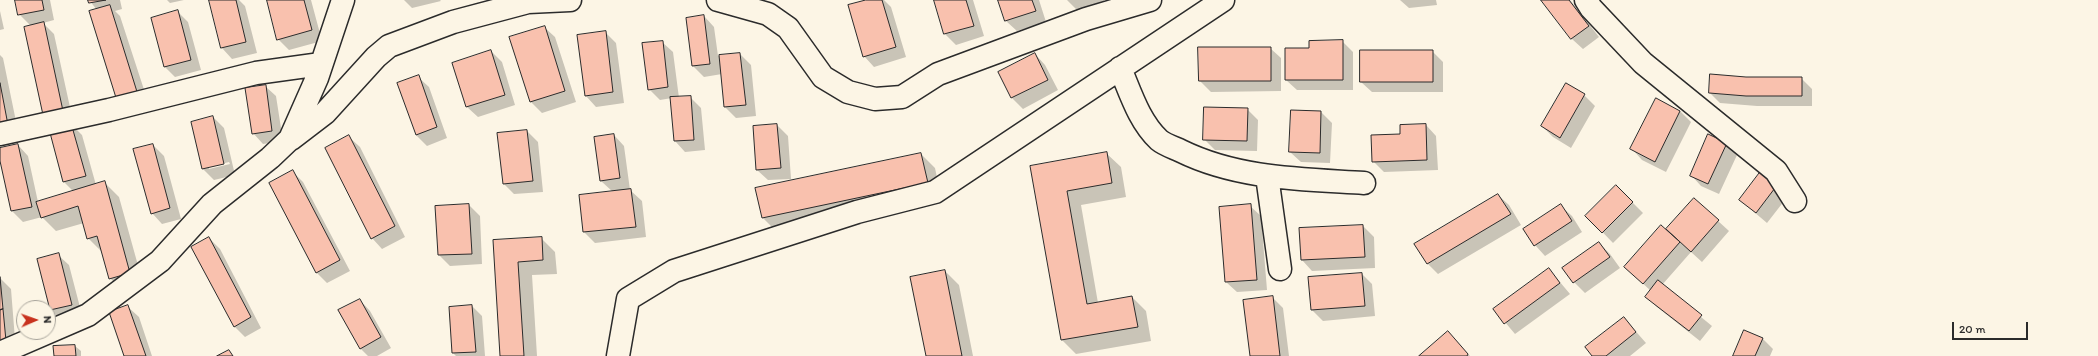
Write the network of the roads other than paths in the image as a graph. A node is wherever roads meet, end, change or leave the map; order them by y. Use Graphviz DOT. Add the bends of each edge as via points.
graph roads {
  1 [pos="343,0"];
  2 [pos="570,0"];
  3 [pos="718,0"];
  4 [pos="1150,0"];
  5 [pos="1222,0"];
  6 [pos="1586,0"];
  7 [pos="321,64"];
  8 [pos="1120,68"];
  9 [pos="0,134"];
  10 [pos="290,139"];
  11 [pos="1267,176"];
  12 [pos="1364,183"];
  13 [pos="1795,201"];
  14 [pos="1280,269"];
  15 [pos="0,353"];
  16 [pos="618,356"];
  1 -- 7 [label="street"];
  2 -- 10 [label="street" via="528,2 453,22 389,46 325,113"];
  3 -- 4 [label="street" via="768,14 788,28 823,77 848,92 875,99 902,97 938,74 1086,19"];
  5 -- 8 [label="street"];
  6 -- 13 [label="street" via="1643,63 1776,171"];
  7 -- 9 [label="street" via="256,73"];
  7 -- 10 [label="street"];
  8 -- 11 [label="street" via="1139,116 1160,141 1227,168"];
  8 -- 16 [label="street" via="936,192 857,212 674,271 628,299"];
  10 -- 15 [label="street" via="212,204 160,261 88,315"];
  11 -- 12 [label="street"];
  11 -- 14 [label="street"];
}
